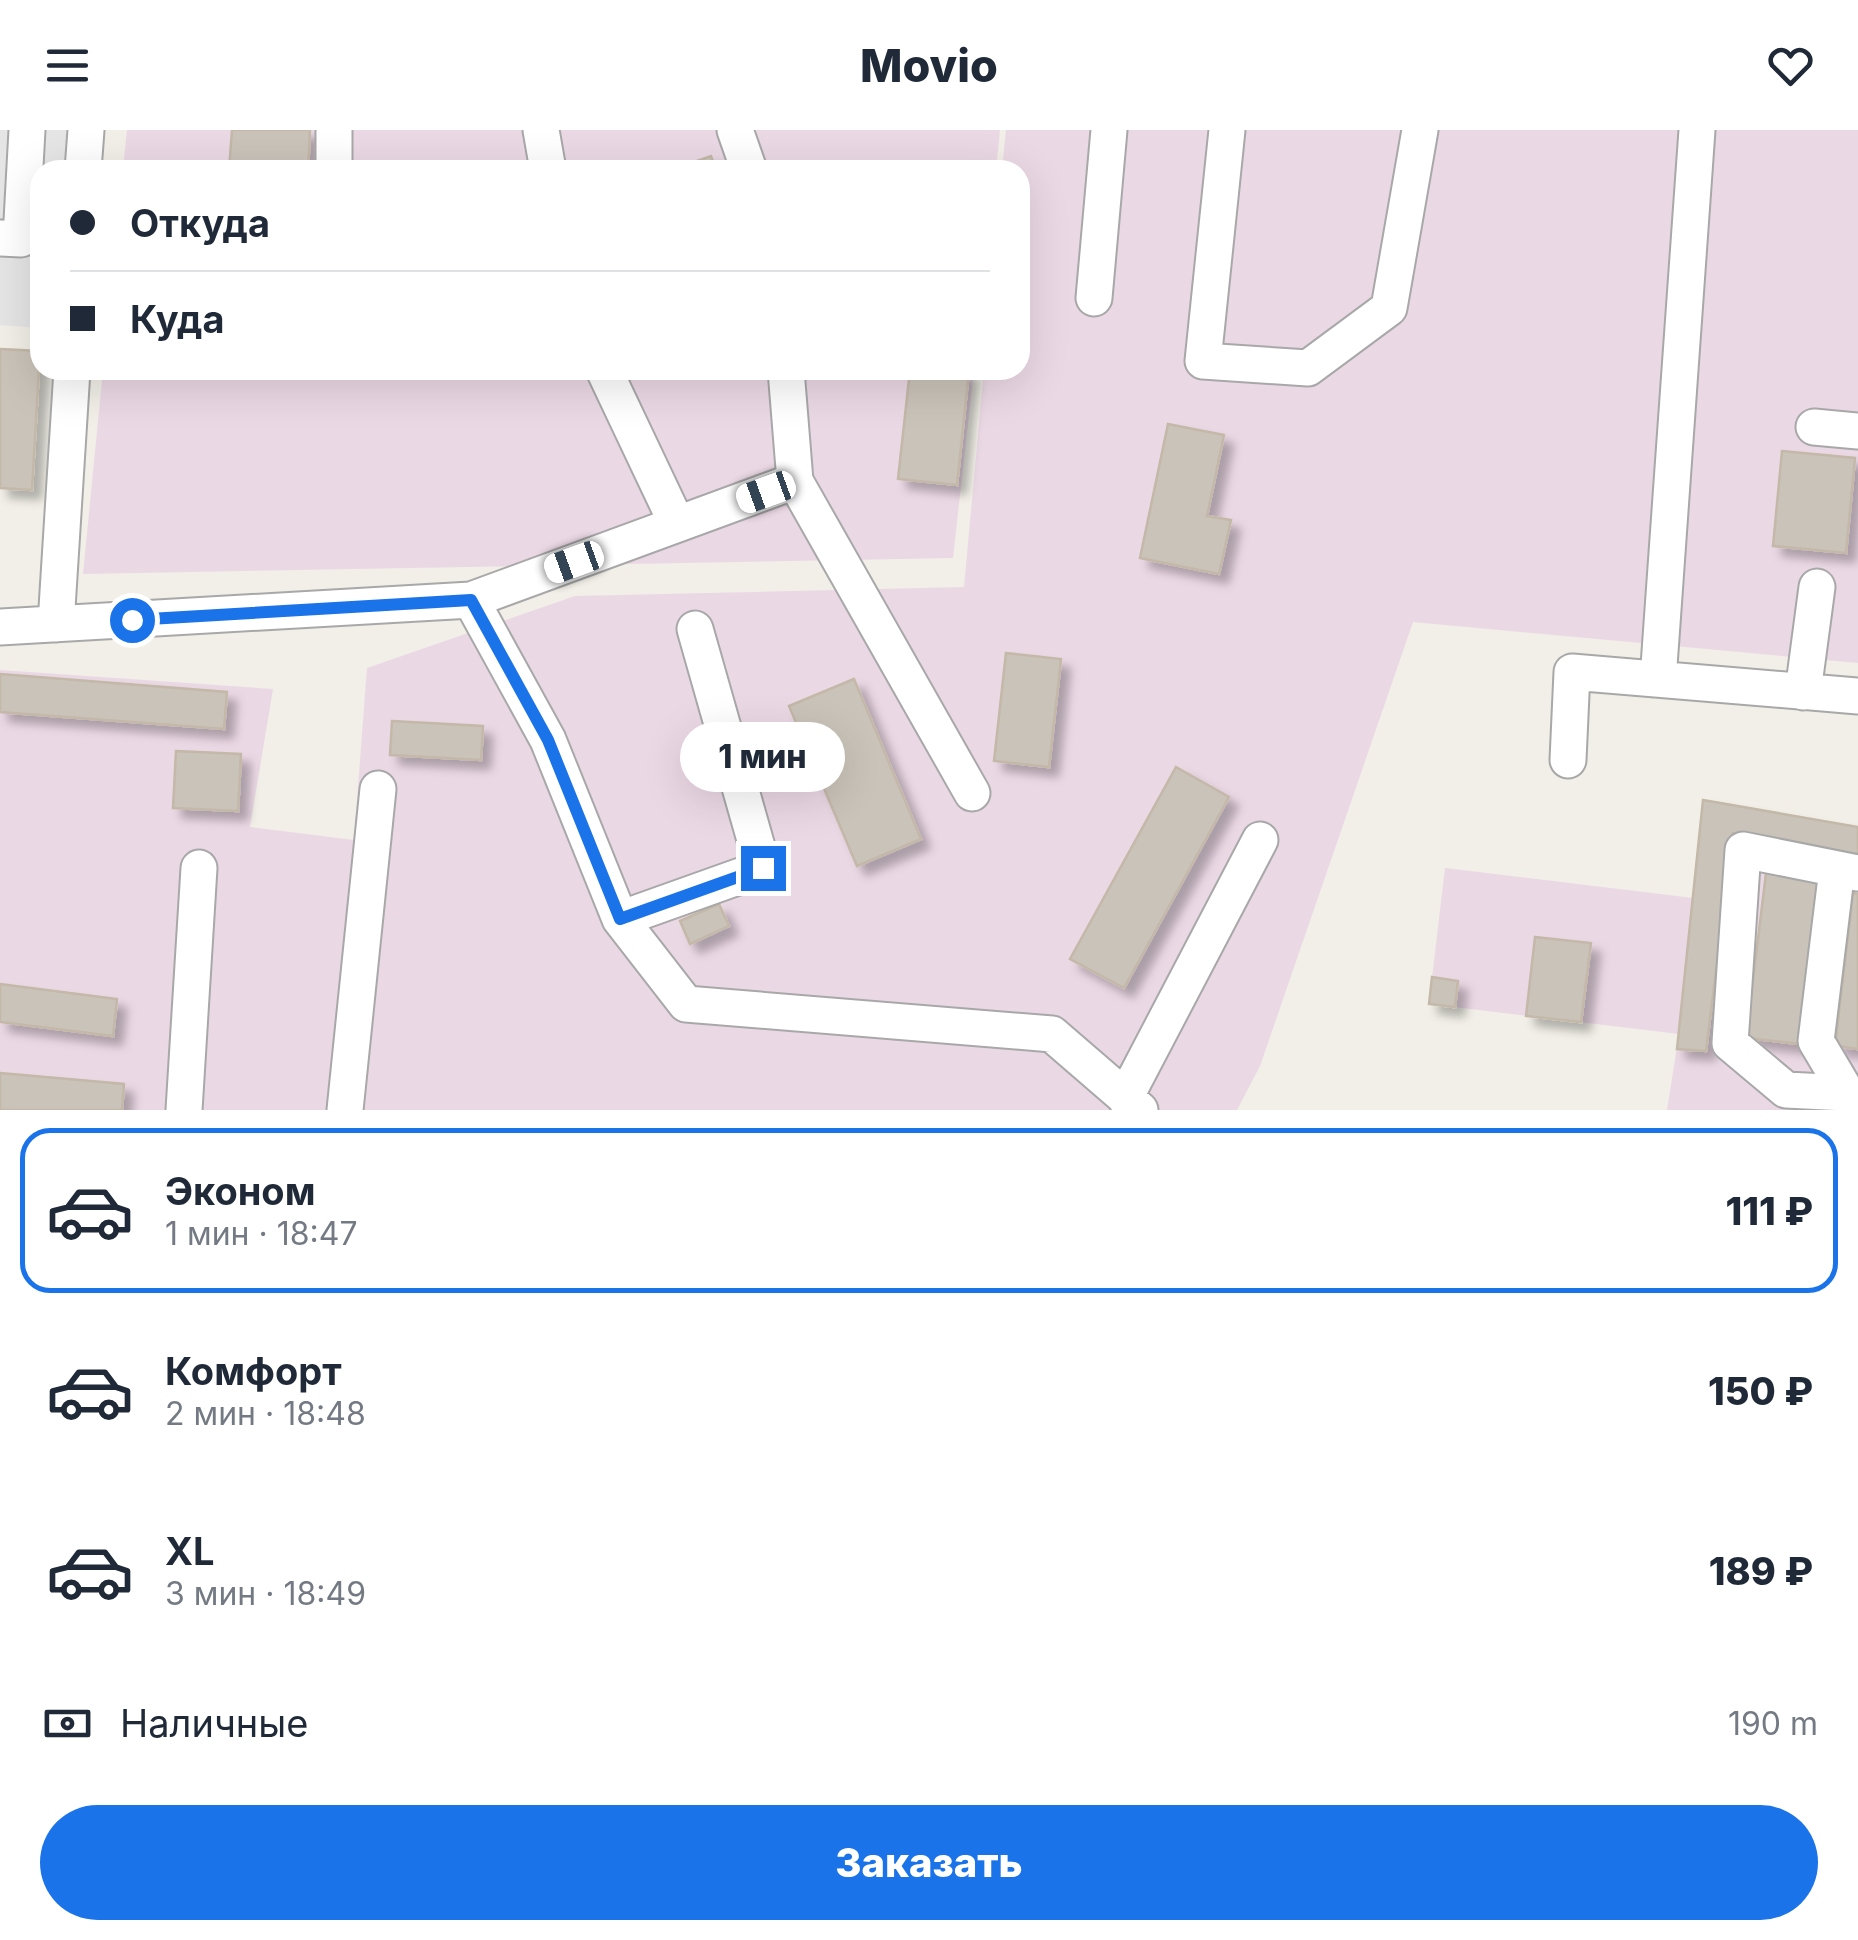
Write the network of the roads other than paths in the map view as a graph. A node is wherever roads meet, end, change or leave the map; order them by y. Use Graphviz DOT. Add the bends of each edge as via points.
graph roads {
  1 [pos="27,130"];
  2 [pos="86,130"];
  3 [pos="334,130"];
  4 [pos="541,130"];
  5 [pos="735,130"];
  6 [pos="1108,130"];
  7 [pos="1227,130"];
  8 [pos="1420,130"];
  9 [pos="1697,130"];
  10 [pos="84,160"];
  11 [pos="334,160"];
  12 [pos="546,160"];
  13 [pos="746,160"];
  14 [pos="0,238"];
  15 [pos="1094,298"];
  16 [pos="71,380"];
  17 [pos="609,380"];
  18 [pos="787,380"];
  19 [pos="1814,427"];
  20 [pos="1858,430"];
  21 [pos="795,482"];
  22 [pos="676,524"];
  23 [pos="1817,586"];
  24 [pos="471,600"];
  25 [pos="56,624"];
  26 [pos="0,627"];
  27 [pos="695,629"];
  28 [pos="1656,679"];
  29 [pos="1803,692"];
  30 [pos="1858,696"];
  31 [pos="1568,760"];
  32 [pos="378,789"];
  33 [pos="972,794"];
  34 [pos="1260,840"];
  35 [pos="199,868"];
  36 [pos="1848,871"];
  37 [pos="620,919"];
  38 [pos="1852,1101"];
  39 [pos="1132,1104"];
  40 [pos="184,1110"];
  41 [pos="345,1110"];
  1 -- 14 [label="lane" via="21,239"];
  2 -- 10 [label="lane"];
  3 -- 11 [label="lane"];
  4 -- 12 [label="lane"];
  5 -- 13 [label="lane"];
  6 -- 15 [label="lane"];
  7 -- 8 [label="lane" via="1203,360 1308,368 1389,308"];
  9 -- 28 [label="lane"];
  16 -- 25 [label="lane"];
  17 -- 22 [label="lane"];
  18 -- 21 [label="lane"];
  19 -- 20 [label="lane"];
  21 -- 22 [label="lane"];
  21 -- 33 [label="lane"];
  22 -- 24 [label="lane"];
  23 -- 29 [label="lane"];
  24 -- 25 [label="lane"];
  24 -- 37 [label="lane" via="548,740"];
  25 -- 26 [label="lane"];
  27 -- 37 [label="lane" via="763,868"];
  28 -- 29 [label="lane"];
  28 -- 31 [label="lane" via="1572,672"];
  29 -- 30 [label="lane"];
  32 -- 41 [label="lane"];
  34 -- 39 [label="lane"];
  35 -- 40 [label="lane"];
  36 -- 38 [label="lane" via="1816,1042"];
  36 -- 38 [label="lane" via="1744,850 1730,1043 1786,1090"];
  37 -- 39 [label="lane" via="686,1004 1052,1034"];
}
